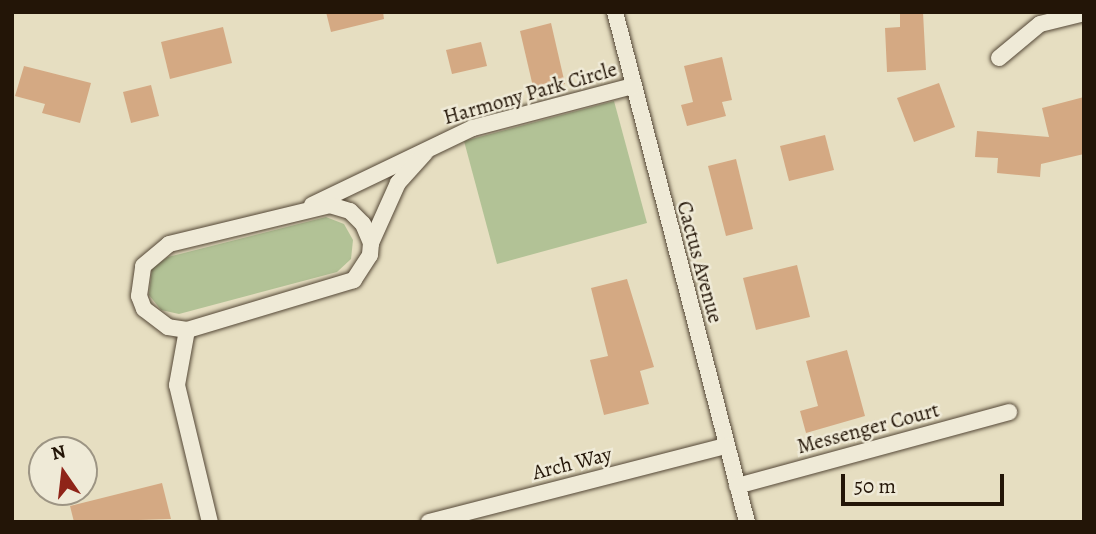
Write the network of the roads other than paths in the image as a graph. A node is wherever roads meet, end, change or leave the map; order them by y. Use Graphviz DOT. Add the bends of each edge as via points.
graph roads {
  1 [pos="615,12"];
  2 [pos="1084,13"];
  3 [pos="999,58"];
  4 [pos="633,86"];
  5 [pos="438,141"];
  6 [pos="308,207"];
  7 [pos="372,243"];
  8 [pos="187,330"];
  9 [pos="1009,412"];
  10 [pos="726,446"];
  11 [pos="737,486"];
  12 [pos="482,515"];
  13 [pos="210,522"];
  14 [pos="429,522"];
  15 [pos="747,522"];
  1 -- 4 [label="street, Cactus Avenue"];
  2 -- 3 [label="street" via="1040,24"];
  4 -- 5 [label="street, Harmony Park Circle"];
  4 -- 10 [label="street, Cactus Avenue"];
  5 -- 6 [label="street, Harmony Park Circle"];
  5 -- 7 [label="street, Harmony Park Circle" via="398,183"];
  6 -- 7 [label="street, Harmony Park Circle" via="330,205 350,211 363,223"];
  6 -- 8 [label="street, Harmony Park Circle" via="169,244 153,253 139,280 144,309 168,327"];
  7 -- 8 [label="street, Harmony Park Circle" via="354,280"];
  8 -- 13 [label="street" via="177,385"];
  9 -- 11 [label="street, Messenger Court"];
  10 -- 11 [label="street, Cactus Avenue"];
  10 -- 12 [label="street, Arch Way"];
  11 -- 15 [label="street, Cactus Avenue"];
  12 -- 14 [label="street, Arch Way"];
}
